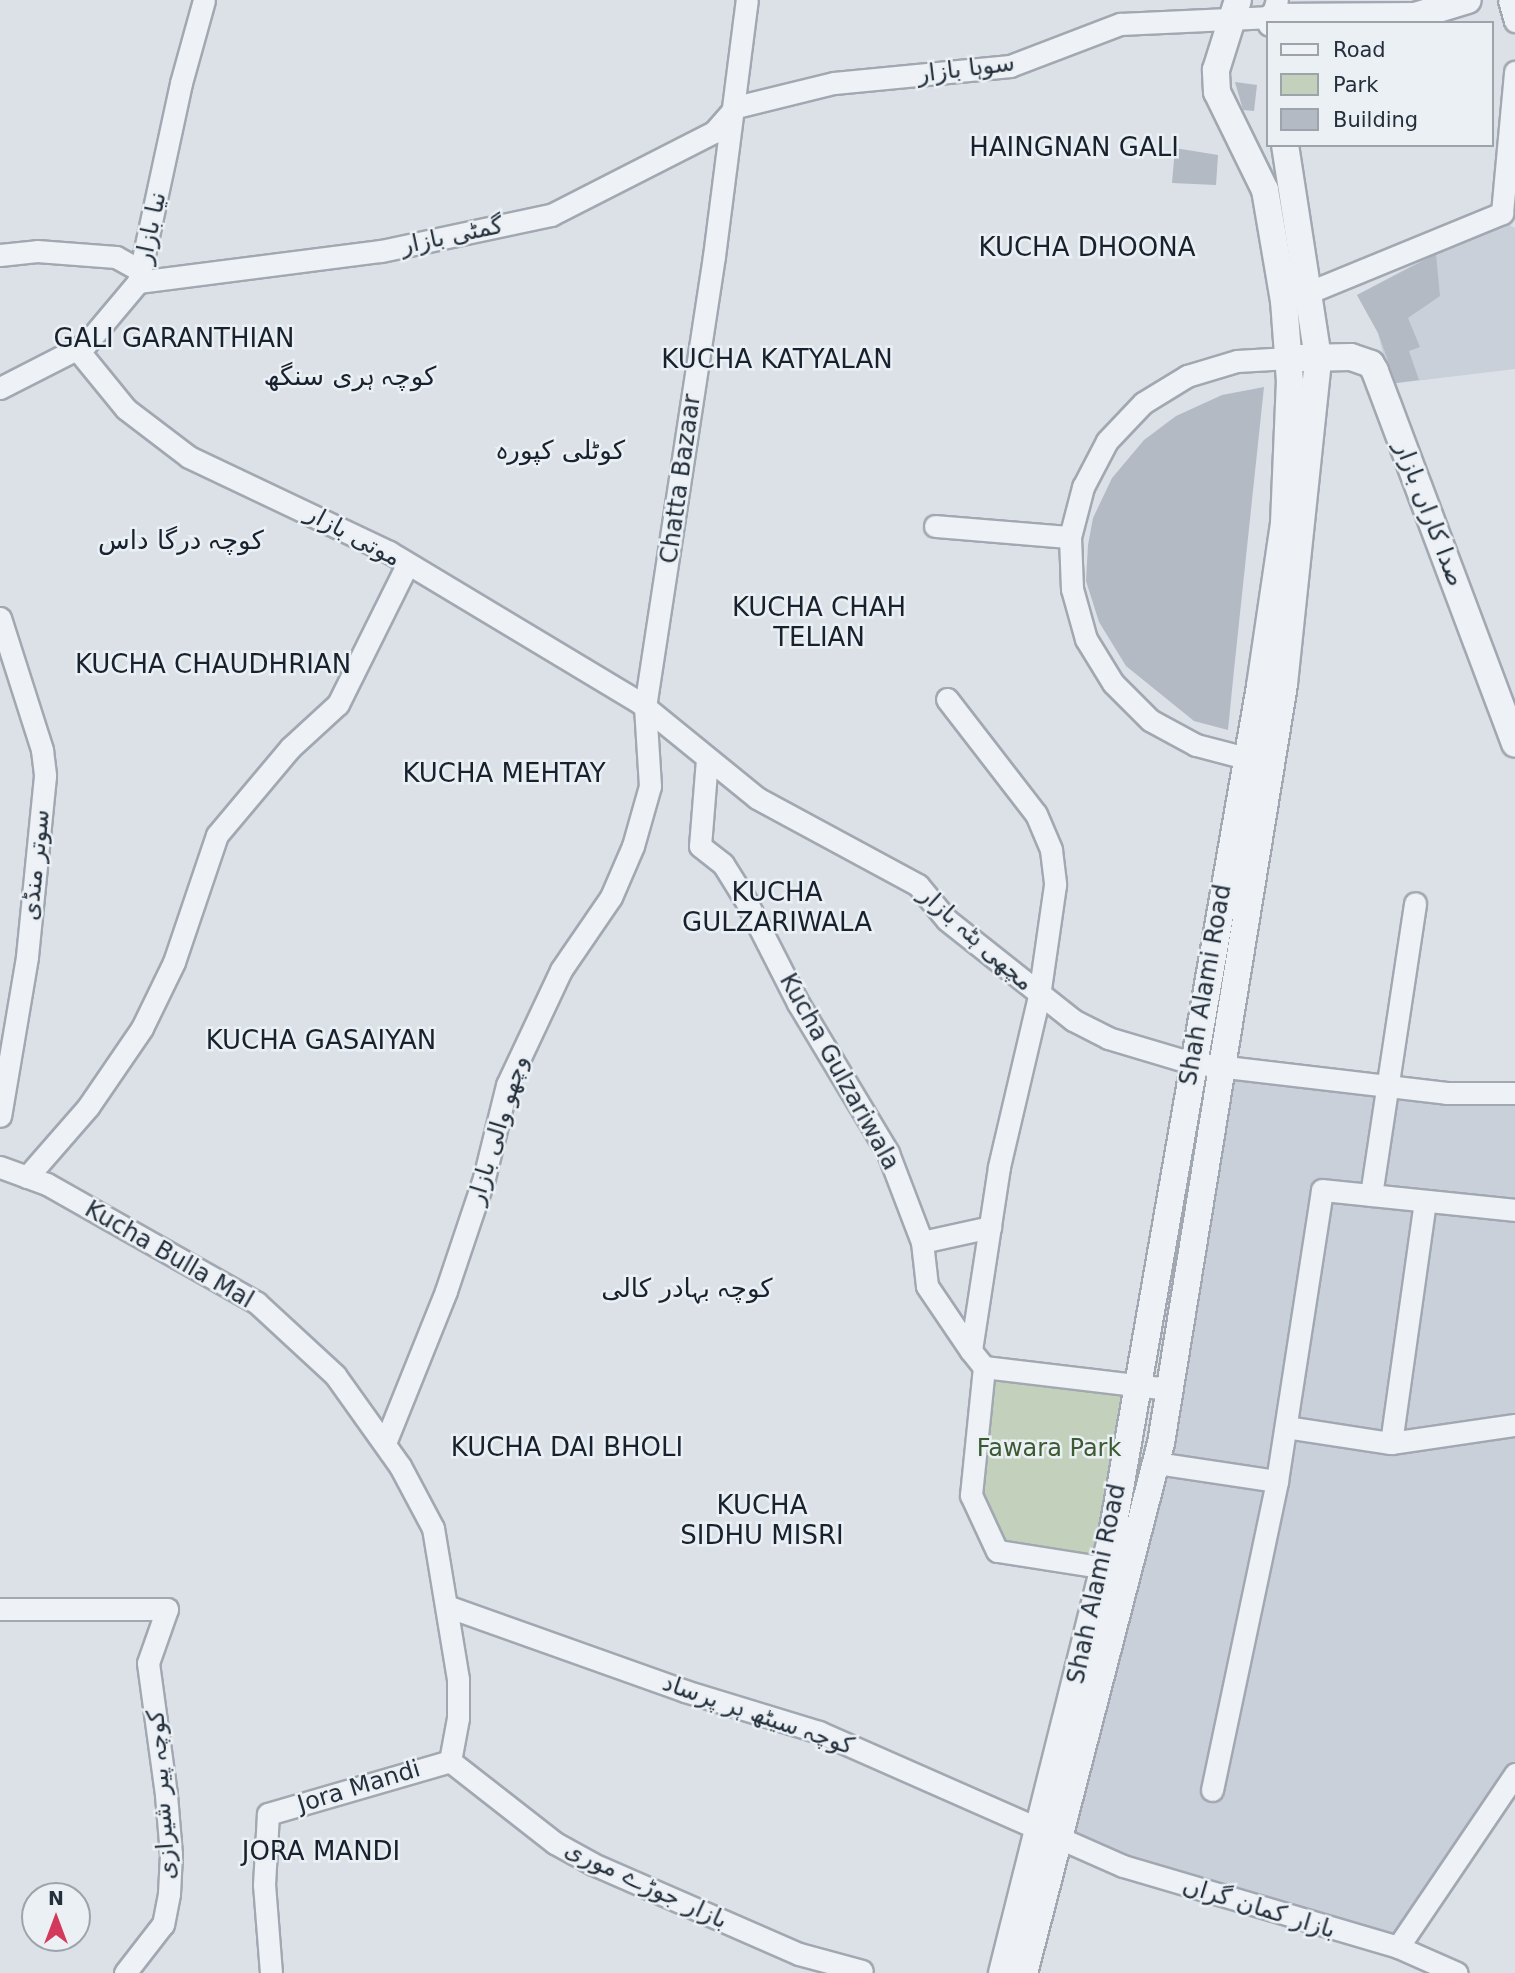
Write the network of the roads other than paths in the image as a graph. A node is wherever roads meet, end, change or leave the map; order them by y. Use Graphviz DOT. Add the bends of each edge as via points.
graph roads {
  1 [pos="204,0"];
  2 [pos="747,0"];
  3 [pos="1468,0"];
  4 [pos="1509,0"];
  5 [pos="1236,8"];
  6 [pos="1273,13"];
  7 [pos="1515,21"];
  8 [pos="1515,72"];
  9 [pos="736,107"];
  10 [pos="1285,147"];
  11 [pos="0,255"];
  12 [pos="140,276"];
  13 [pos="1296,298"];
  14 [pos="77,349"];
  15 [pos="1289,358"];
  16 [pos="1318,358"];
  17 [pos="0,388"];
  18 [pos="935,526"];
  19 [pos="1070,537"];
  20 [pos="407,565"];
  21 [pos="0,618"];
  22 [pos="947,699"];
  23 [pos="645,707"];
  24 [pos="1515,744"];
  25 [pos="1246,758"];
  26 [pos="707,759"];
  27 [pos="1415,903"];
  28 [pos="1039,996"];
  29 [pos="1192,1063"];
  30 [pos="1219,1065"];
  31 [pos="1384,1086"];
  32 [pos="1515,1093"];
  33 [pos="0,1116"];
  34 [pos="0,1167"];
  35 [pos="27,1177"];
  36 [pos="1371,1195"];
  37 [pos="1425,1200"];
  38 [pos="1515,1210"];
  39 [pos="990,1227"];
  40 [pos="922,1242"];
  41 [pos="978,1359"];
  42 [pos="1136,1384"];
  43 [pos="1169,1389"];
  44 [pos="1515,1425"];
  45 [pos="1286,1427"];
  46 [pos="385,1443"];
  47 [pos="1391,1443"];
  48 [pos="1156,1464"];
  49 [pos="1278,1481"];
  50 [pos="1102,1568"];
  51 [pos="1129,1571"];
  52 [pos="449,1607"];
  53 [pos="0,1609"];
  54 [pos="450,1761"];
  55 [pos="1515,1774"];
  56 [pos="1212,1790"];
  57 [pos="1051,1835"];
  58 [pos="1398,1947"];
  59 [pos="862,1971"];
  60 [pos="125,1973"];
  61 [pos="271,1973"];
  62 [pos="1002,1973"];
  63 [pos="1024,1973"];
  64 [pos="1457,1973"];
  1 -- 12 [label="street, نیا بازار" via="181,83"];
  2 -- 9 [label="street, Chatta Bazaar"];
  3 -- 6 [label="street" via="1415,16"];
  4 -- 7 [label="street"];
  5 -- 6 [label="street, سوہا بازار"];
  5 -- 9 [label="street, سوہا بازار" via="1120,24 1010,66 835,83"];
  5 -- 13 [label="street, Shah Alami Road" via="1216,70 1217,92 1265,190"];
  8 -- 13 [label="street" via="1502,213"];
  9 -- 12 [label="street, گمٹی بازار" via="714,132 551,215 382,251"];
  9 -- 23 [label="street, Chatta Bazaar"];
  10 -- 13 [label="street, Shah Alami Road"];
  11 -- 12 [label="street" via="37,251 116,257"];
  12 -- 14 [label="street, نیا بازار" via="86,344"];
  13 -- 15 [label="street, Shah Alami Road"];
  13 -- 16 [label="street, Shah Alami Road"];
  14 -- 17 [label="street, نیا بازار"];
  14 -- 20 [label="street, موتی بازار" via="125,409 189,457 354,533"];
  15 -- 16 [label="street, صدا کاراں بازار"];
  15 -- 19 [label="street" via="1237,361 1187,376 1143,403 1107,442 1095,464 1083,487"];
  15 -- 25 [label="street, Shah Alami Road" via="1284,523"];
  16 -- 24 [label="street, صدا کاراں بازار" via="1351,357 1371,364 1375,371"];
  16 -- 30 [label="street, Shah Alami Road" via="1284,684"];
  18 -- 19 [label="street"];
  19 -- 25 [label="street" via="1072,589 1086,639 1113,684 1150,720 1196,746"];
  20 -- 23 [label="street, موتی بازار"];
  20 -- 35 [label="street" via="338,704 290,748 217,835 174,962 142,1028 88,1107"];
  21 -- 33 [label="street, سوتر منڈی" via="42,750 45,776 27,957"];
  22 -- 28 [label="street" via="1036,814 1051,850 1055,885"];
  23 -- 26 [label="street, مچھی ہٹہ بازار"];
  23 -- 46 [label="street, وچھو والی بازار" via="652,764 633,846 611,897 561,970 507,1085 494,1147 454,1266"];
  25 -- 29 [label="street, Shah Alami Road"];
  26 -- 28 [label="street, مچھی ہٹہ بازار" via="757,798 918,885 947,920"];
  26 -- 40 [label="street, Kucha Gulzariwala" via="701,846 723,864 744,897 802,1010 888,1153"];
  27 -- 31 [label="street"];
  28 -- 29 [label="street, مچھی ہٹہ بازار" via="1108,1038"];
  28 -- 39 [label="street"];
  29 -- 30 [label="street, مچھی ہٹہ بازار"];
  29 -- 42 [label="street, Shah Alami Road"];
  30 -- 31 [label="street, مچھی ہٹہ بازار"];
  30 -- 43 [label="street, Shah Alami Road"];
  31 -- 32 [label="street, مچھی ہٹہ بازار" via="1446,1093"];
  31 -- 36 [label="street"];
  34 -- 35 [label="street, Kucha Bulla Mal"];
  35 -- 46 [label="street, Kucha Bulla Mal" via="257,1303 335,1375"];
  36 -- 37 [label="street"];
  36 -- 45 [label="street" via="1322,1191"];
  37 -- 38 [label="street"];
  37 -- 47 [label="street"];
  39 -- 40 [label="street"];
  39 -- 41 [label="street"];
  40 -- 41 [label="street, Kucha Gulzariwala" via="927,1286"];
  41 -- 42 [label="street"];
  41 -- 50 [label="street" via="971,1495 997,1551"];
  42 -- 43 [label="street"];
  42 -- 50 [label="street, Shah Alami Road"];
  43 -- 48 [label="street, Shah Alami Road"];
  44 -- 47 [label="street"];
  45 -- 47 [label="street"];
  45 -- 49 [label="street"];
  46 -- 52 [label="street, Kucha Bulla Mal" via="433,1528"];
  48 -- 49 [label="street"];
  48 -- 51 [label="street, Shah Alami Road"];
  49 -- 56 [label="street"];
  50 -- 51 [label="street"];
  50 -- 57 [label="street, Shah Alami Road"];
  51 -- 57 [label="street, Shah Alami Road"];
  52 -- 54 [label="street, Kucha Bulla Mal" via="458,1679 458,1718"];
  52 -- 57 [label="street, کوچہ سیٹھ ہر پرساد" via="685,1691 819,1732"];
  53 -- 60 [label="street, کوچہ پیر شیرازی" via="167,1609 148,1663 172,1854 169,1894 163,1924"];
  54 -- 59 [label="street, بازار جوڑے موری" via="555,1843 593,1864 799,1954"];
  54 -- 61 [label="street, Jora Mandi" via="268,1814 264,1885"];
  55 -- 58 [label="street"];
  57 -- 58 [label="street, بازار کمان گراں" via="1158,1878"];
  57 -- 62 [label="street, Shah Alami Road"];
  57 -- 63 [label="street, Shah Alami Road"];
  58 -- 64 [label="street, بازار کمان گراں"];
}
